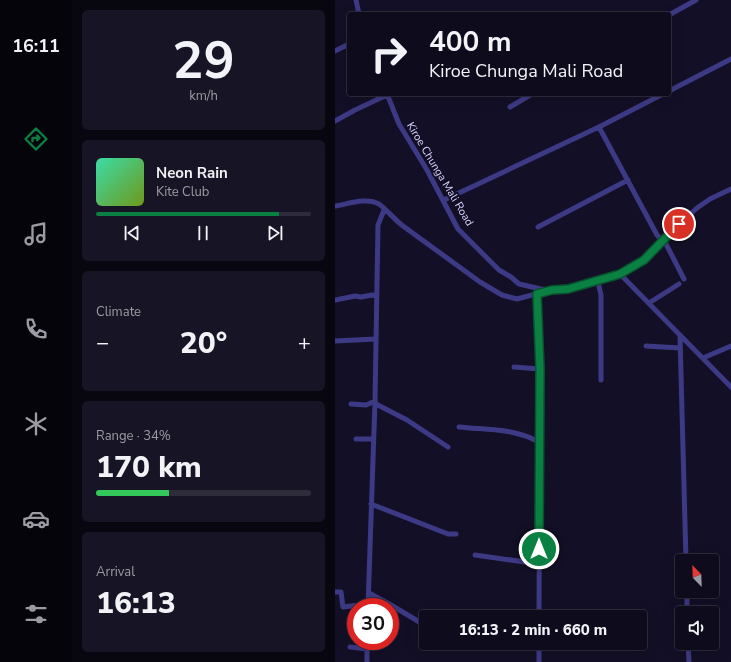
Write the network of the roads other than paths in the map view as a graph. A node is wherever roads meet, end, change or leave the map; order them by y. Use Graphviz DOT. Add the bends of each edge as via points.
graph roads {
  1 [pos="356,0"];
  2 [pos="696,0"];
  3 [pos="359,12"];
  4 [pos="671,14"];
  5 [pos="347,45"];
  6 [pos="335,51"];
  7 [pos="731,59"];
  8 [pos="671,90"];
  9 [pos="385,96"];
  10 [pos="387,96"];
  11 [pos="529,96"];
  12 [pos="659,96"];
  13 [pos="510,107"];
  14 [pos="335,121"];
  15 [pos="599,127"];
  16 [pos="628,180"];
  17 [pos="731,189"];
  18 [pos="444,200"];
  19 [pos="335,206"];
  20 [pos="385,210"];
  21 [pos="538,226"];
  22 [pos="663,241"];
  23 [pos="620,274"];
  24 [pos="684,279"];
  25 [pos="598,282"];
  26 [pos="679,284"];
  27 [pos="552,290"];
  28 [pos="537,294"];
  29 [pos="376,296"];
  30 [pos="335,300"];
  31 [pos="649,303"];
  32 [pos="680,336"];
  33 [pos="376,338"];
  34 [pos="335,341"];
  35 [pos="646,346"];
  36 [pos="731,346"];
  37 [pos="681,348"];
  38 [pos="703,358"];
  39 [pos="514,367"];
  40 [pos="540,369"];
  41 [pos="601,380"];
  42 [pos="731,387"];
  43 [pos="375,402"];
  44 [pos="351,404"];
  45 [pos="459,427"];
  46 [pos="356,439"];
  47 [pos="373,439"];
  48 [pos="540,443"];
  49 [pos="448,447"];
  50 [pos="371,504"];
  51 [pos="456,534"];
  52 [pos="686,554"];
  53 [pos="475,556"];
  54 [pos="539,564"];
  55 [pos="335,592"];
  56 [pos="369,593"];
  57 [pos="369,598"];
  58 [pos="347,607"];
  59 [pos="539,610"];
  60 [pos="419,622"];
  61 [pos="367,650"];
  62 [pos="539,650"];
  63 [pos="688,650"];
  64 [pos="367,662"];
  65 [pos="539,662"];
  66 [pos="689,662"];
  1 -- 3 [label="street"];
  2 -- 4 [label="street"];
  5 -- 6 [label="street"];
  7 -- 8 [label="street"];
  9 -- 14 [label="street"];
  10 -- 18 [label="street, Kiroe Chunga Mali Road" via="399,124"];
  11 -- 13 [label="street"];
  12 -- 15 [label="street"];
  15 -- 16 [label="street"];
  15 -- 18 [label="street"];
  16 -- 21 [label="street"];
  16 -- 22 [label="street" via="657,235"];
  17 -- 22 [label="street, Kiroe Chunga Mali Road" via="714,196 697,208"];
  18 -- 27 [label="street, Kiroe Chunga Mali Road" via="458,229 499,270 519,284"];
  19 -- 20 [label="street" via="368,201 380,205"];
  20 -- 28 [label="street" via="480,282 503,295 517,299"];
  20 -- 29 [label="street" via="378,225"];
  22 -- 23 [label="street, Kiroe Chunga Mali Road" via="644,260"];
  22 -- 24 [label="street" via="667,244"];
  23 -- 25 [label="street, Kiroe Chunga Mali Road"];
  23 -- 31 [label="street"];
  25 -- 27 [label="street, Kiroe Chunga Mali Road"];
  25 -- 41 [label="street" via="601,295"];
  26 -- 31 [label="street"];
  27 -- 28 [label="street"];
  28 -- 40 [label="street"];
  29 -- 30 [label="street" via="355,296"];
  29 -- 33 [label="street"];
  31 -- 32 [label="street"];
  32 -- 37 [label="street"];
  32 -- 38 [label="street"];
  33 -- 34 [label="street"];
  33 -- 43 [label="street"];
  35 -- 37 [label="street"];
  36 -- 38 [label="street"];
  37 -- 52 [label="street"];
  38 -- 42 [label="street"];
  39 -- 40 [label="street"];
  40 -- 48 [label="street"];
  43 -- 44 [label="street" via="366,405"];
  43 -- 47 [label="street"];
  43 -- 49 [label="street"];
  45 -- 48 [label="street" via="514,432"];
  46 -- 47 [label="street"];
  47 -- 50 [label="street"];
  48 -- 54 [label="street"];
  50 -- 51 [label="street" via="448,534"];
  50 -- 56 [label="street"];
  53 -- 54 [label="street"];
  54 -- 59 [label="street"];
  55 -- 58 [label="street" via="341,592 343,607"];
  56 -- 57 [label="street"];
  56 -- 60 [label="street"];
  61 -- 64 [label="street"];
  62 -- 65 [label="street"];
  63 -- 66 [label="street"];
}
